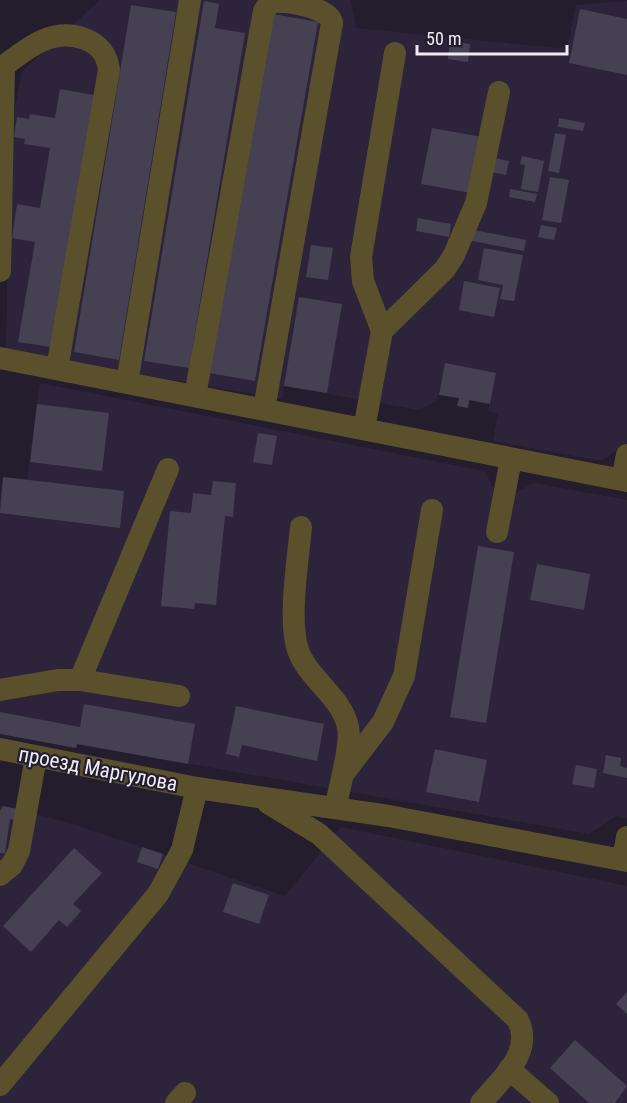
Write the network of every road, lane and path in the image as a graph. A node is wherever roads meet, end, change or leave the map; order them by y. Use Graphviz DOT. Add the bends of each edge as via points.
graph roads {
  1 [pos="190,0"];
  2 [pos="395,53"];
  3 [pos="2,68"];
  4 [pos="499,92"];
  5 [pos="0,271"];
  6 [pos="382,331"];
  7 [pos="0,358"];
  8 [pos="57,369"];
  9 [pos="127,383"];
  10 [pos="195,396"];
  11 [pos="264,410"];
  12 [pos="364,429"];
  13 [pos="627,455"];
  14 [pos="511,459"];
  15 [pos="168,469"];
  16 [pos="625,481"];
  17 [pos="432,510"];
  18 [pos="301,527"];
  19 [pos="497,532"];
  20 [pos="80,680"];
  21 [pos="0,690"];
  22 [pos="179,696"];
  23 [pos="0,749"];
  24 [pos="36,757"];
  25 [pos="341,776"];
  26 [pos="196,788"];
  27 [pos="262,799"];
  28 [pos="335,808"];
  29 [pos="627,837"];
  30 [pos="625,861"];
  31 [pos="0,875"];
  32 [pos="509,1069"];
  33 [pos="0,1085"];
  34 [pos="481,1103"];
  35 [pos="548,1103"];
  1 -- 9 [label="street"];
  2 -- 6 [label="street" via="361,258 363,281"];
  3 -- 5 [label="street"];
  3 -- 8 [label="street" via="34,45 61,35 93,42 107,58 109,70"];
  4 -- 6 [label="street" via="476,203 454,255"];
  6 -- 12 [label="street"];
  7 -- 8 [label="street"];
  8 -- 9 [label="street"];
  9 -- 10 [label="street"];
  10 -- 11 [label="street"];
  10 -- 11 [label="street" via="264,11 280,1 310,7 328,13 332,23"];
  11 -- 12 [label="street"];
  12 -- 14 [label="street"];
  13 -- 16 [label="street"];
  14 -- 16 [label="street"];
  14 -- 19 [label="street"];
  15 -- 20 [label="street"];
  17 -- 25 [label="street" via="404,676 383,722"];
  18 -- 25 [label="street" via="294,628 303,661 348,725"];
  20 -- 21 [label="street"];
  20 -- 22 [label="street"];
  23 -- 24 [label="street, проезд Маргулова"];
  24 -- 26 [label="street, проезд Маргулова"];
  24 -- 31 [label="street" via="18,851 12,865"];
  25 -- 28 [label="street"];
  26 -- 27 [label="street, проезд Маргулова"];
  26 -- 33 [label="street" via="182,850 158,894"];
  27 -- 28 [label="street, проезд Маргулова"];
  27 -- 32 [label="street" via="319,834 518,1020 524,1043 520,1056"];
  28 -- 30 [label="street, проезд Маргулова"];
  29 -- 30 [label="street"];
  32 -- 34 [label="street"];
  32 -- 35 [label="street"];
}
